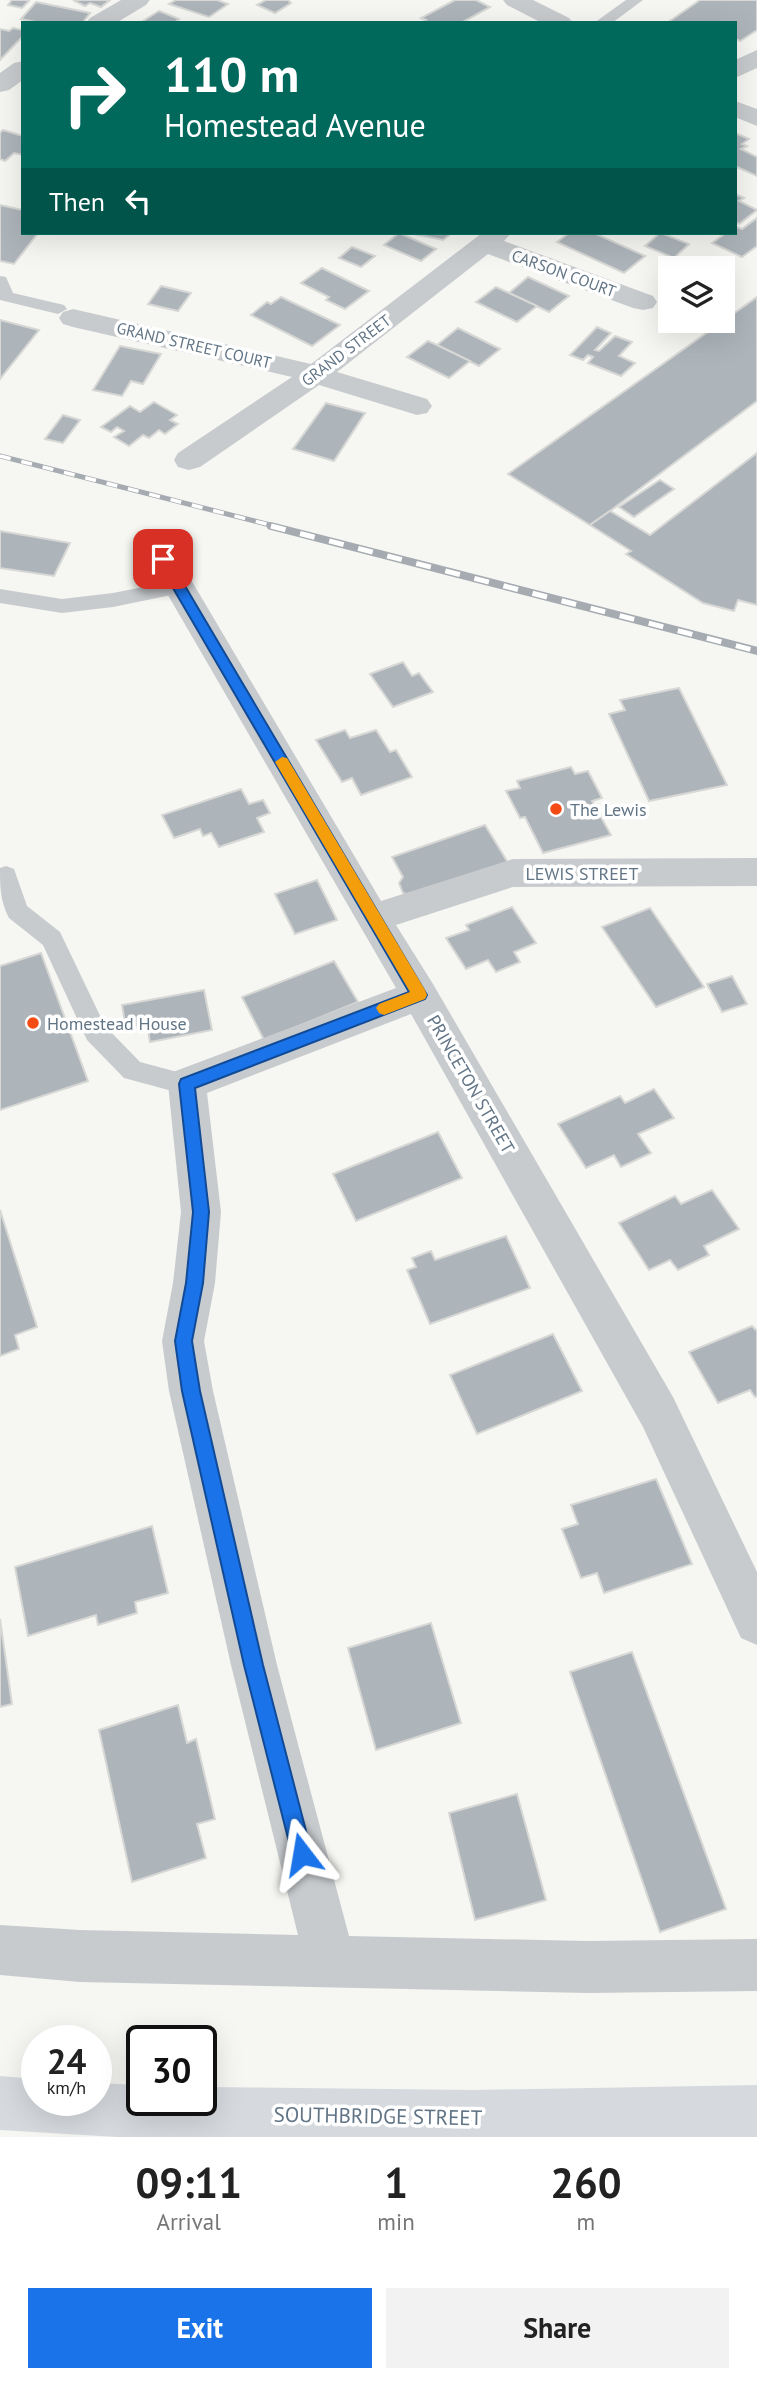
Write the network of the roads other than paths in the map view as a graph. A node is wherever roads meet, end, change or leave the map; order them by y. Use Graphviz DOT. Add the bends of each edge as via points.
graph roads {
  1 [pos="138,0"];
  2 [pos="515,0"];
  3 [pos="636,0"];
  4 [pos="101,21"];
  5 [pos="557,21"];
  6 [pos="604,21"];
  7 [pos="757,57"];
  8 [pos="21,69"];
  9 [pos="737,70"];
  10 [pos="0,85"];
  11 [pos="0,91"];
  12 [pos="21,96"];
  13 [pos="737,109"];
  14 [pos="757,118"];
  15 [pos="491,238"];
  16 [pos="0,281"];
  17 [pos="643,302"];
  18 [pos="65,314"];
  19 [pos="315,375"];
  20 [pos="417,406"];
  21 [pos="188,460"];
  22 [pos="171,573"];
  23 [pos="0,596"];
  24 [pos="757,872"];
  25 [pos="6,875"];
  26 [pos="372,918"];
  27 [pos="419,995"];
  28 [pos="187,1084"];
  29 [pos="757,1622"];
  30 [pos="0,1950"];
  31 [pos="330,1961"];
  32 [pos="757,1965"];
  33 [pos="0,2103"];
  34 [pos="757,2112"];
  35 [pos="512,2127"];
  1 -- 4 [label="street"];
  2 -- 5 [label="street"];
  3 -- 6 [label="lane"];
  7 -- 9 [label="street"];
  8 -- 10 [label="street"];
  11 -- 12 [label="street"];
  13 -- 14 [label="street"];
  15 -- 17 [label="street, CARSON COURT"];
  15 -- 19 [label="street, GRAND STREET"];
  16 -- 18 [label="lane" via="6,296"];
  18 -- 19 [label="street, GRAND STREET COURT"];
  19 -- 20 [label="street, GRAND STREET COURT"];
  19 -- 21 [label="street, GRAND STREET"];
  22 -- 23 [label="lane" via="113,600 62,606"];
  22 -- 26 [label="street, PRINCETON STREET"];
  24 -- 26 [label="street, LEWIS STREET" via="513,873"];
  25 -- 28 [label="lane" via="17,911 52,939 96,1033 133,1071"];
  26 -- 27 [label="street, PRINCETON STREET"];
  27 -- 28 [label="street"];
  27 -- 29 [label="street, PRINCETON STREET" via="658,1412"];
  28 -- 31 [label="street" via="201,1212 183,1341 191,1391 254,1665"];
  30 -- 31 [label="street"];
  31 -- 32 [label="street" via="587,1967"];
  33 -- 35 [label="main road, SOUTHBRIDGE STREET" via="128,2113"];
  34 -- 35 [label="main road, SOUTHBRIDGE STREET"];
}
